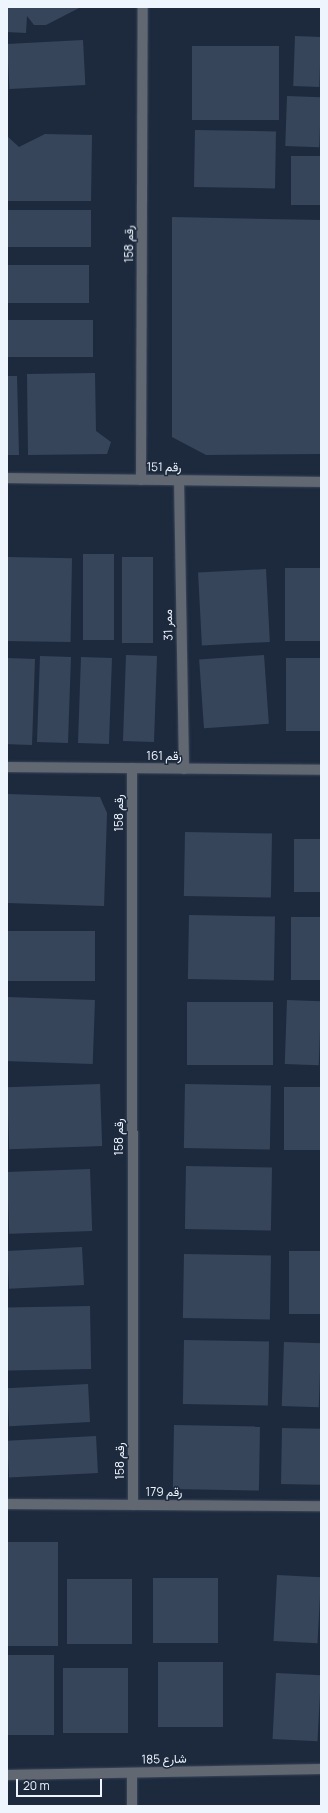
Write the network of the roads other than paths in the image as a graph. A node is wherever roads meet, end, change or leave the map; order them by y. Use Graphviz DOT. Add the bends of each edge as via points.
graph roads {
  1 [pos="143,7"];
  2 [pos="7,478"];
  3 [pos="141,480"];
  4 [pos="179,480"];
  5 [pos="321,482"];
  6 [pos="7,768"];
  7 [pos="132,768"];
  8 [pos="184,769"];
  9 [pos="321,770"];
  10 [pos="7,1504"];
  11 [pos="133,1505"];
  12 [pos="321,1506"];
  13 [pos="321,1769"];
  14 [pos="132,1773"];
  15 [pos="7,1775"];
  16 [pos="132,1806"];
  1 -- 3 [label="street, رقم 158"];
  2 -- 3 [label="street, رقم 151"];
  3 -- 4 [label="street, رقم 151"];
  4 -- 5 [label="street, رقم 151"];
  4 -- 8 [label="street, ممر 31"];
  6 -- 7 [label="street, رقم 161"];
  7 -- 8 [label="street, رقم 161"];
  7 -- 11 [label="street, رقم 158"];
  8 -- 9 [label="street, رقم 161"];
  10 -- 11 [label="street, رقم 179"];
  11 -- 12 [label="street, رقم 179"];
  13 -- 14 [label="street, شارع 185"];
  14 -- 15 [label="street, شارع 185"];
  14 -- 16 [label="street"];
}
